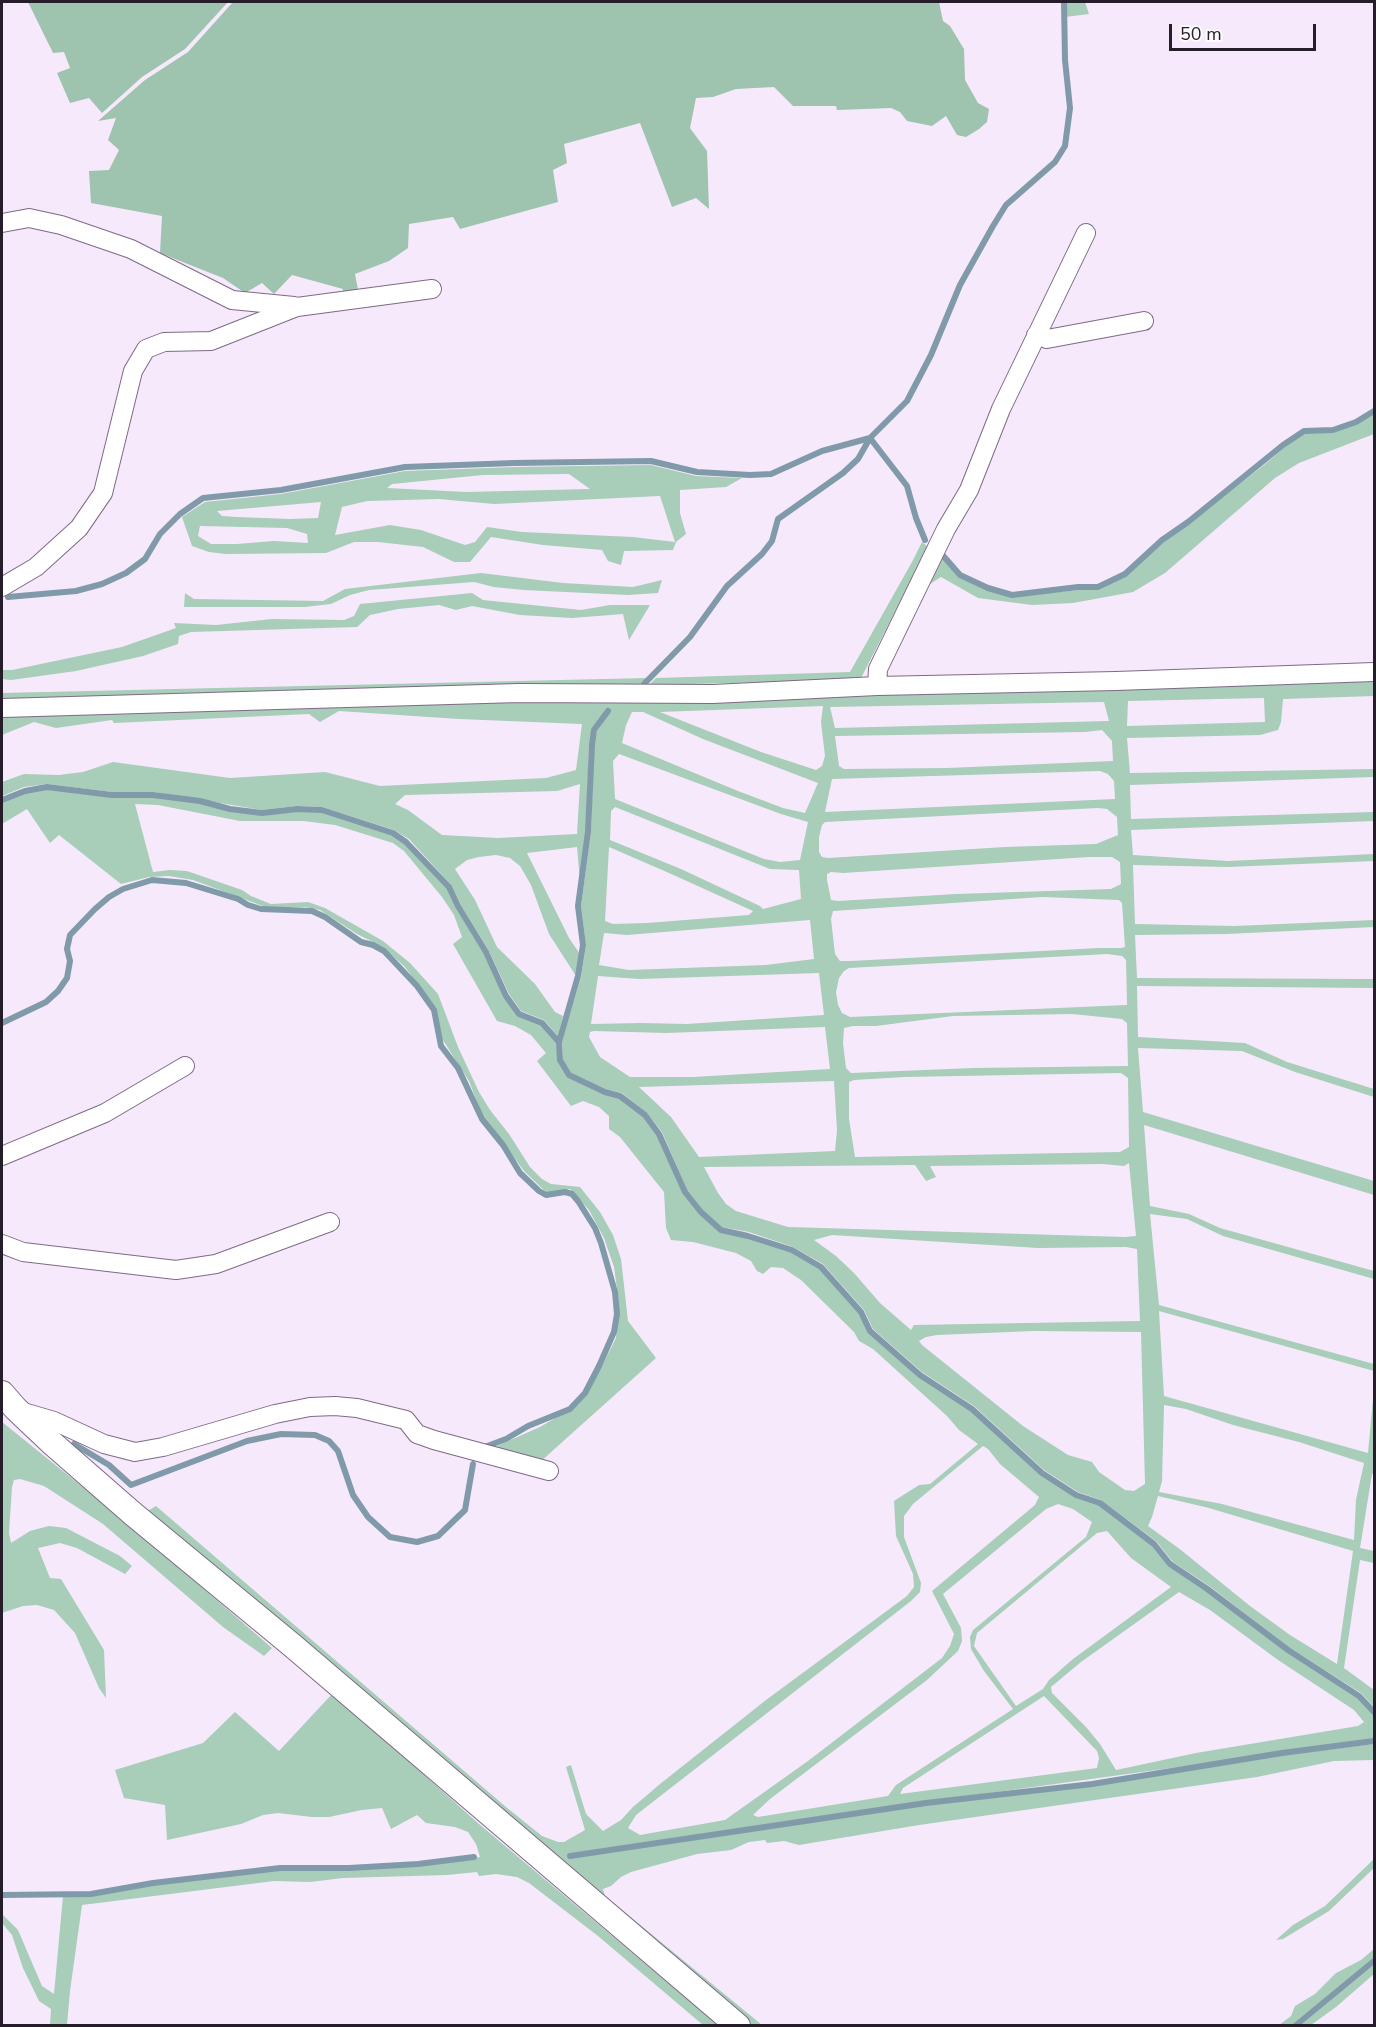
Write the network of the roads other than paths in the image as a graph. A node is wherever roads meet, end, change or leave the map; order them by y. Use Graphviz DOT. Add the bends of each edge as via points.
graph roads {
  1 [pos="2,223"];
  2 [pos="1086,233"];
  3 [pos="432,289"];
  4 [pos="297,307"];
  5 [pos="1144,321"];
  6 [pos="1036,335"];
  7 [pos="2,587"];
  8 [pos="1374,672"];
  9 [pos="877,686"];
  10 [pos="2,708"];
  11 [pos="185,1066"];
  12 [pos="2,1156"];
  13 [pos="330,1222"];
  14 [pos="2,1244"];
  15 [pos="9,1401"];
  16 [pos="549,1472"];
  17 [pos="738,2025"];
  1 -- 4 [label="street" via="29,218 61,225 131,249 232,300"];
  2 -- 6 [label="street"];
  3 -- 4 [label="street"];
  4 -- 7 [label="street" via="211,341 164,342 146,349 133,371 103,493 79,528 36,567"];
  5 -- 6 [label="street" via="1047,339"];
  6 -- 9 [label="street" via="969,490 878,669"];
  8 -- 9 [label="street"];
  9 -- 10 [label="street"];
  11 -- 12 [label="street" via="105,1113"];
  13 -- 14 [label="street" via="216,1264 176,1270 23,1252"];
  15 -- 16 [label="street" via="104,1444 135,1452 310,1407 357,1408 406,1420 417,1434 434,1440"];
  15 -- 17 [label="street" via="132,1513"];
}
